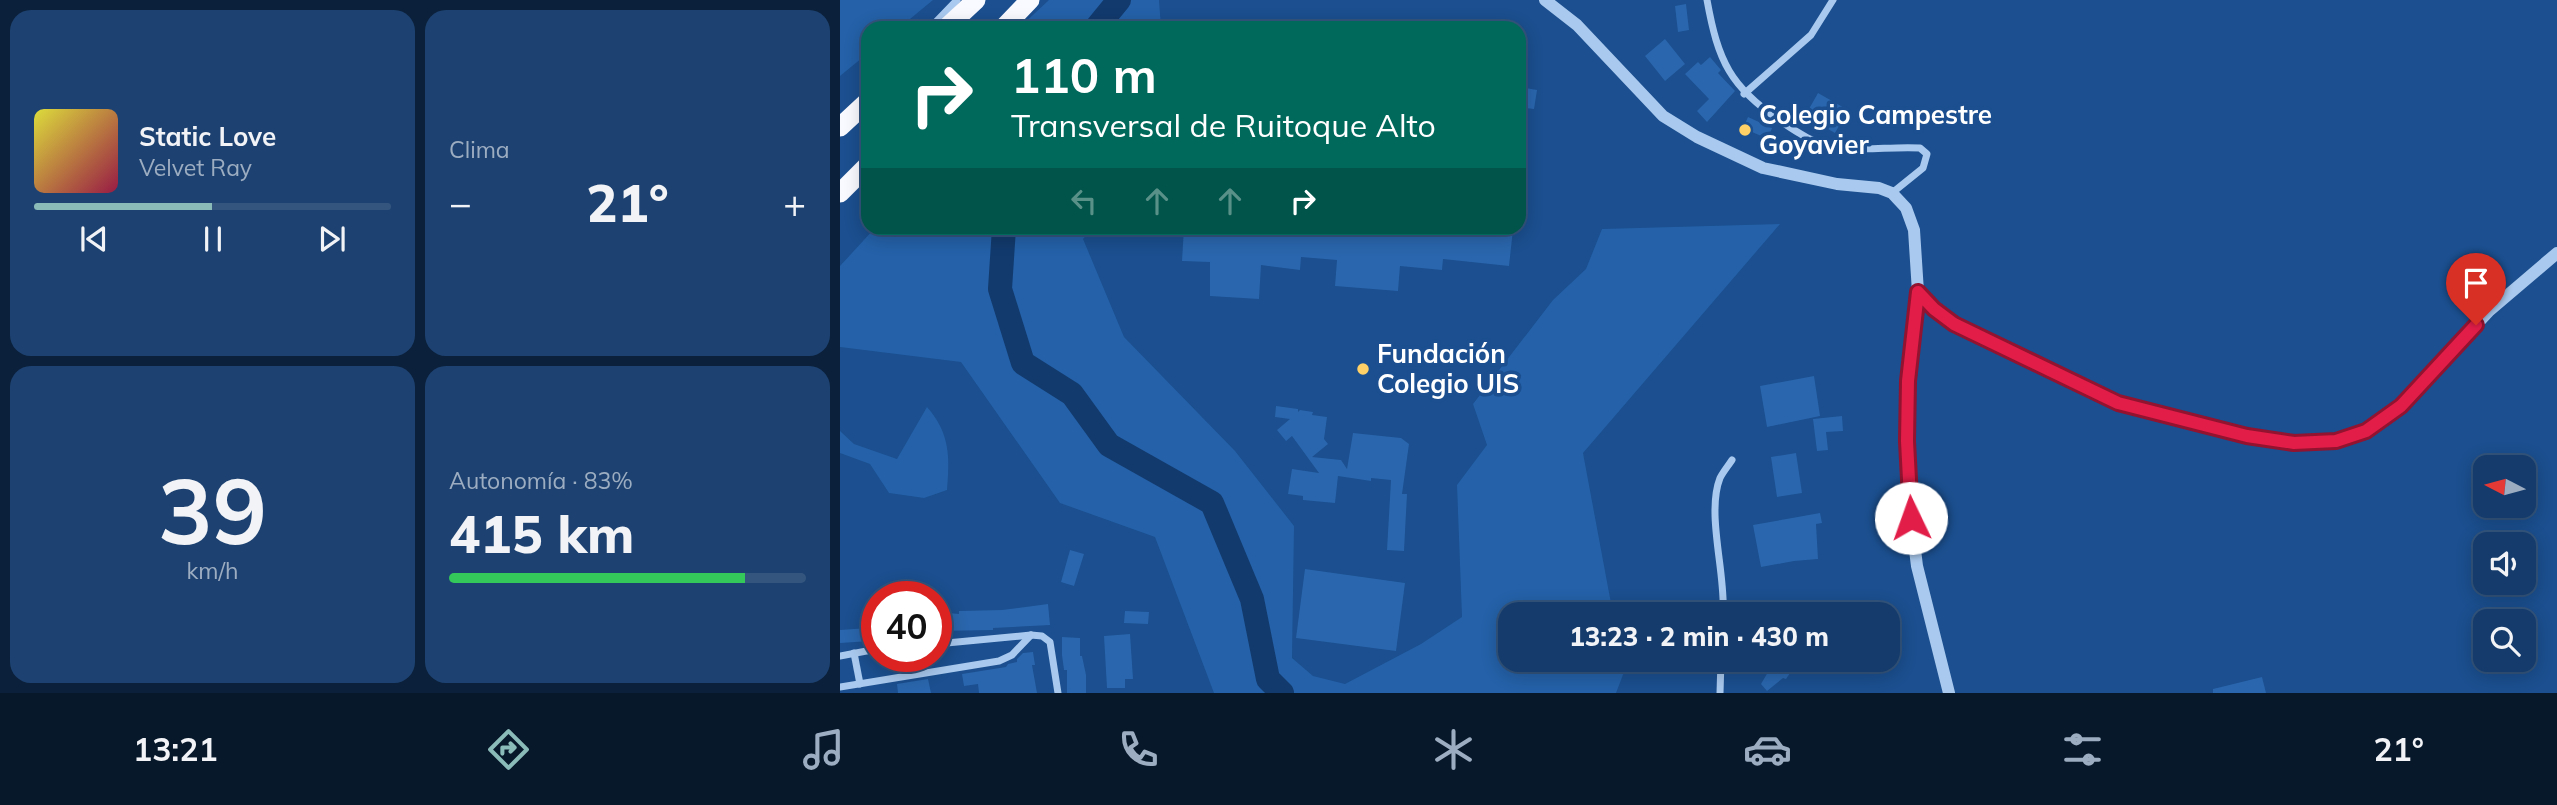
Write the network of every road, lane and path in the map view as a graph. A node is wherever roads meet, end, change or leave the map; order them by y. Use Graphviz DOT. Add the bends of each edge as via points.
graph roads {
  1 [pos="957,0"];
  2 [pos="976,0"];
  3 [pos="1030,0"];
  4 [pos="1545,0"];
  5 [pos="1707,0"];
  6 [pos="1833,0"];
  7 [pos="937,21"];
  8 [pos="954,21"];
  9 [pos="1010,21"];
  10 [pos="1744,94"];
  11 [pos="861,108"];
  12 [pos="840,127"];
  13 [pos="861,172"];
  14 [pos="840,193"];
  15 [pos="1892,193"];
  16 [pos="2557,253"];
  17 [pos="1918,292"];
  18 [pos="1732,460"];
  19 [pos="1724,602"];
  20 [pos="1031,635"];
  21 [pos="952,642"];
  22 [pos="861,652"];
  23 [pos="854,653"];
  24 [pos="840,656"];
  25 [pos="1721,672"];
  26 [pos="860,684"];
  27 [pos="840,687"];
  28 [pos="1058,693"];
  29 [pos="1720,693"];
  30 [pos="1949,693"];
  1 -- 7 [label="street"];
  2 -- 8 [label="highway"];
  3 -- 9 [label="highway"];
  4 -- 15 [label="street" via="1577,25 1663,116 1697,137 1763,168"];
  5 -- 10 [label="street" via="1720,52"];
  6 -- 10 [label="street" via="1811,35"];
  10 -- 15 [label="street" via="1813,141 1835,147 1920,148 1927,154 1923,168"];
  11 -- 12 [label="highway"];
  13 -- 14 [label="highway"];
  15 -- 17 [label="street" via="1906,208 1914,230"];
  16 -- 17 [label="street" via="2489,311 2401,406 2366,431 2336,441 2294,443 2247,436 2118,403 1954,324"];
  17 -- 30 [label="street" via="1908,393 1911,518 1917,566"];
  18 -- 19 [label="street" via="1715,495"];
  20 -- 21 [label="street"];
  20 -- 26 [label="street" via="1012,655 999,661"];
  20 -- 28 [label="street" via="1050,642"];
  22 -- 23 [label="street"];
  23 -- 24 [label="street"];
  23 -- 26 [label="street"];
  25 -- 29 [label="street"];
  26 -- 27 [label="street"];
}
